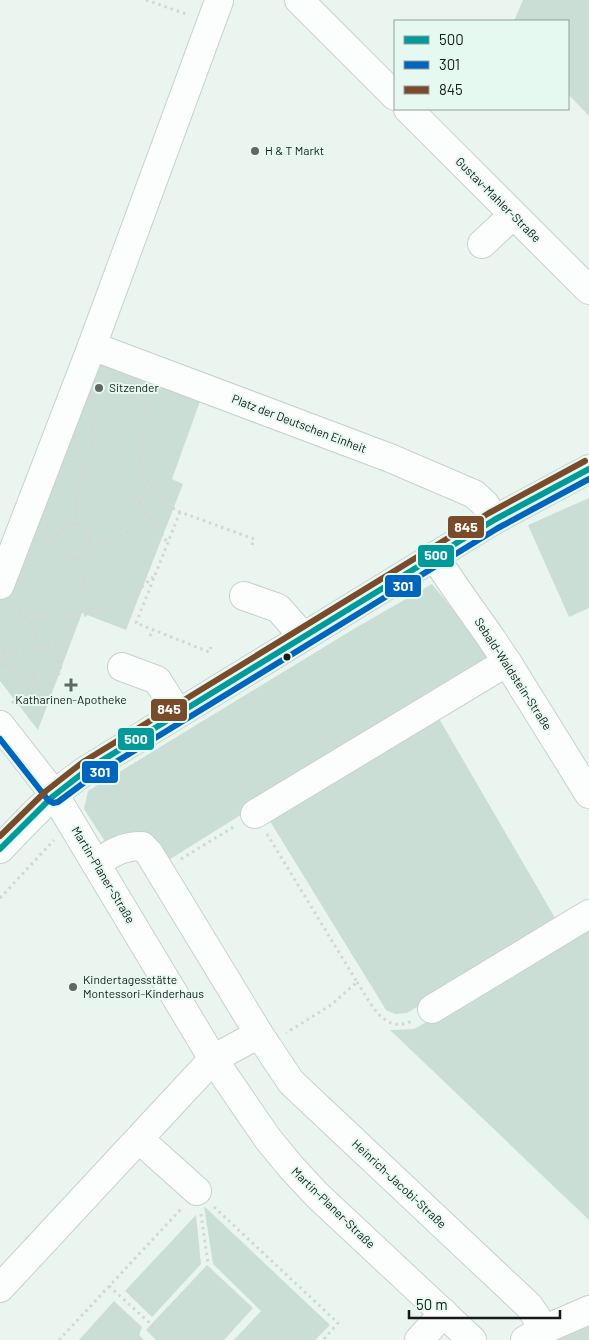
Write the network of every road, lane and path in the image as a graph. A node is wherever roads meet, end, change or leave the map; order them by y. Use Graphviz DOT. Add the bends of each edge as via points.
graph roads {
  1 [pos="146,0"];
  2 [pos="299,0"];
  3 [pos="215,12"];
  4 [pos="394,95"];
  5 [pos="409,110"];
  6 [pos="513,214"];
  7 [pos="482,244"];
  8 [pos="589,290"];
  9 [pos="92,346"];
  10 [pos="141,393"];
  11 [pos="89,417"];
  12 [pos="95,435"];
  13 [pos="589,469"];
  14 [pos="151,490"];
  15 [pos="138,500"];
  16 [pos="180,512"];
  17 [pos="150,517"];
  18 [pos="494,520"];
  19 [pos="76,524"];
  20 [pos="167,542"];
  21 [pos="252,545"];
  22 [pos="90,547"];
  23 [pos="434,556"];
  24 [pos="76,558"];
  25 [pos="154,576"];
  26 [pos="2,594"];
  27 [pos="244,596"];
  28 [pos="93,614"];
  29 [pos="22,615"];
  30 [pos="80,617"];
  31 [pos="152,630"];
  32 [pos="0,634"];
  33 [pos="150,636"];
  34 [pos="302,636"];
  35 [pos="56,644"];
  36 [pos="0,645"];
  37 [pos="211,647"];
  38 [pos="38,648"];
  39 [pos="3,653"];
  40 [pos="507,662"];
  41 [pos="1,667"];
  42 [pos="122,668"];
  43 [pos="33,678"];
  44 [pos="178,713"];
  45 [pos="3,716"];
  46 [pos="108,756"];
  47 [pos="54,794"];
  48 [pos="589,794"];
  49 [pos="255,814"];
  50 [pos="58,835"];
  51 [pos="142,846"];
  52 [pos="0,849"];
  53 [pos="96,864"];
  54 [pos="161,872"];
  55 [pos="0,898"];
  56 [pos="589,914"];
  57 [pos="357,982"];
  58 [pos="432,1009"];
  59 [pos="263,1040"];
  60 [pos="213,1059"];
  61 [pos="139,1139"];
  62 [pos="197,1191"];
  63 [pos="208,1263"];
  64 [pos="109,1286"];
  65 [pos="0,1288"];
  66 [pos="589,1310"];
  67 [pos="444,1313"];
  68 [pos="534,1335"];
  69 [pos="165,1337"];
  70 [pos="59,1340"];
  71 [pos="323,1340"];
  72 [pos="419,1340"];
  73 [pos="472,1340"];
  1 -- 3 [label="path"];
  2 -- 4 [label="street"];
  3 -- 9 [label="street"];
  5 -- 6 [label="street, Gustav-Mahler-Straße"];
  6 -- 7 [label="street"];
  6 -- 8 [label="street, Gustav-Mahler-Straße"];
  9 -- 18 [label="street, Platz der Deutschen Einheit" via="390,458 474,494 485,504"];
  9 -- 26 [label="street"];
  10 -- 14 [label="path" via="146,414 138,448 139,459"];
  11 -- 12 [label="path"];
  12 -- 15 [label="path"];
  12 -- 19 [label="path" via="77,494"];
  13 -- 18 [label="street"];
  14 -- 15 [label="path"];
  14 -- 16 [label="path" via="160,501"];
  15 -- 17 [label="path"];
  16 -- 20 [label="path"];
  16 -- 21 [label="path" via="254,539"];
  17 -- 20 [label="path"];
  17 -- 22 [label="path" via="123,534"];
  18 -- 23 [label="street"];
  19 -- 22 [label="path" via="88,532"];
  19 -- 24 [label="path" via="60,530 56,540 64,556"];
  20 -- 25 [label="path"];
  22 -- 24 [label="path" via="87,553"];
  23 -- 34 [label="street"];
  23 -- 40 [label="street, Sebald-Waldstein-Straße"];
  24 -- 28 [label="path"];
  25 -- 28 [label="path" via="122,603"];
  25 -- 31 [label="path" via="136,624"];
  26 -- 29 [label="path"];
  27 -- 34 [label="street" via="278,608"];
  28 -- 30 [label="path"];
  29 -- 30 [label="path"];
  29 -- 32 [label="path"];
  29 -- 38 [label="path" via="32,626"];
  30 -- 35 [label="path"];
  31 -- 33 [label="path"];
  31 -- 37 [label="path" via="209,652"];
  34 -- 44 [label="street"];
  35 -- 38 [label="path"];
  35 -- 43 [label="path" via="61,665 58,676 39,690"];
  36 -- 39 [label="path"];
  38 -- 39 [label="path"];
  38 -- 43 [label="path" via="38,664"];
  39 -- 41 [label="path"];
  40 -- 48 [label="street, Sebald-Waldstein-Straße"];
  40 -- 49 [label="street"];
  41 -- 43 [label="path"];
  42 -- 44 [label="street" via="157,680"];
  43 -- 45 [label="path"];
  44 -- 46 [label="street"];
  45 -- 47 [label="street, Martin-Planer-Straße"];
  46 -- 47 [label="street"];
  46 -- 51 [label="path" via="144,828"];
  47 -- 52 [label="street"];
  47 -- 53 [label="street, Martin-Planer-Straße"];
  49 -- 54 [label="path"];
  49 -- 57 [label="path"];
  50 -- 55 [label="path"];
  51 -- 53 [label="street" via="119,849"];
  51 -- 54 [label="street, Heinrich-Jacobi-Straße"];
  53 -- 60 [label="street, Martin-Planer-Straße"];
  54 -- 59 [label="street, Heinrich-Jacobi-Straße"];
  56 -- 58 [label="street"];
  57 -- 58 [label="path" via="380,1017 388,1022 405,1024"];
  57 -- 59 [label="path" via="330,1005"];
  59 -- 60 [label="street"];
  59 -- 68 [label="street, Heinrich-Jacobi-Straße" via="291,1082 529,1306 537,1318"];
  60 -- 61 [label="street"];
  60 -- 67 [label="street, Martin-Planer-Straße" via="291,1167"];
  61 -- 62 [label="street"];
  61 -- 65 [label="street"];
  62 -- 63 [label="path"];
  62 -- 64 [label="path"];
  62 -- 71 [label="path" via="338,1324"];
  64 -- 69 [label="path"];
  64 -- 70 [label="path"];
  66 -- 68 [label="street"];
  67 -- 72 [label="street"];
  67 -- 73 [label="street, Martin-Planer-Straße"];
}
